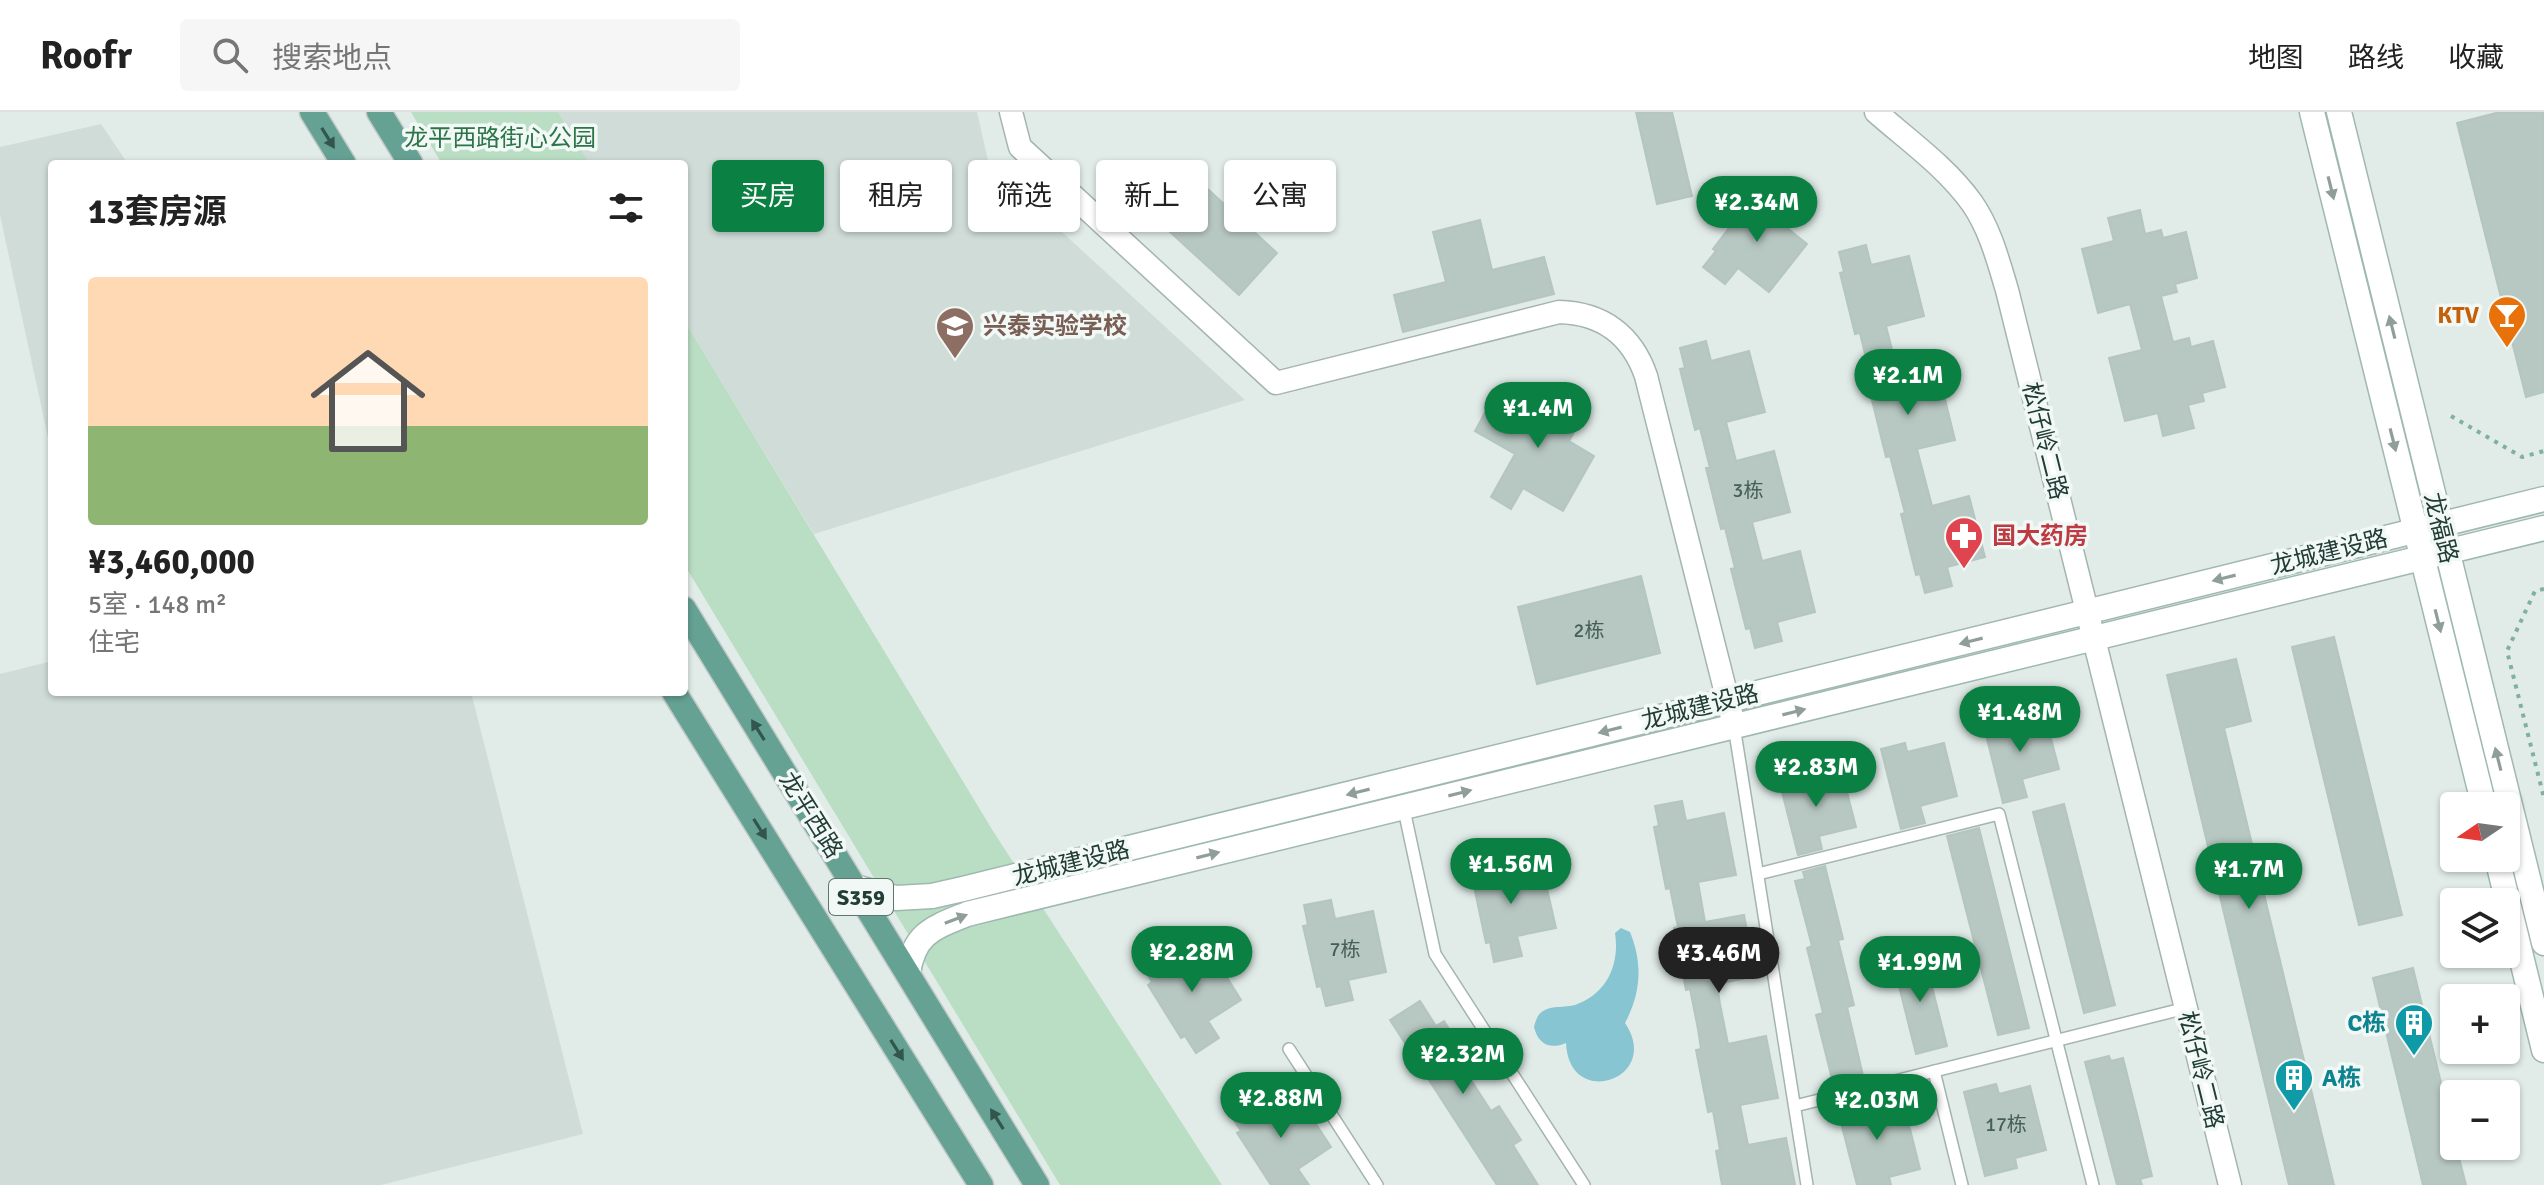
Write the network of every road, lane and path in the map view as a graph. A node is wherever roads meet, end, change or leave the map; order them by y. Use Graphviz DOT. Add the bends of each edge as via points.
graph roads {
  1 [pos="312,112"];
  2 [pos="379,112"];
  3 [pos="1011,112"];
  4 [pos="1876,112"];
  5 [pos="2312,112"];
  6 [pos="2339,112"];
  7 [pos="342,160"];
  8 [pos="409,160"];
  9 [pos="2451,416"];
  10 [pos="2544,451"];
  11 [pos="2544,499"];
  12 [pos="2441,525"];
  13 [pos="2544,528"];
  14 [pos="2416,531"];
  15 [pos="2447,551"];
  16 [pos="2422,558"];
  17 [pos="2544,589"];
  18 [pos="2087,612"];
  19 [pos="688,616"];
  20 [pos="2094,638"];
  21 [pos="676,696"];
  22 [pos="1728,700"];
  23 [pos="1734,726"];
  24 [pos="1398,782"];
  25 [pos="2480,792"];
  26 [pos="2544,798"];
  27 [pos="1404,807"];
  28 [pos="2500,872"];
  29 [pos="1758,874"];
  30 [pos="855,887"];
  31 [pos="2543,933"];
  32 [pos="908,973"];
  33 [pos="2186,1008"];
  34 [pos="2057,1040"];
  35 [pos="1289,1049"];
  36 [pos="2544,1050"];
  37 [pos="1934,1071"];
  38 [pos="1795,1106"];
  39 [pos="981,1185"];
  40 [pos="1037,1185"];
  41 [pos="1377,1185"];
  42 [pos="1584,1185"];
  43 [pos="1807,1185"];
  44 [pos="1962,1185"];
  45 [pos="2093,1185"];
  46 [pos="2230,1185"];
  1 -- 7 [label="main road, one-way"];
  2 -- 8 [label="main road"];
  3 -- 22 [label="street" via="1020,147 1276,383 1559,312 1588,315 1614,328 1634,349 1646,376"];
  4 -- 18 [label="street, 松仔岭二路" via="1945,172 1973,205 1993,244"];
  5 -- 14 [label="street, 龙福路, one-way"];
  12 -- 6 [label="street, 龙福路, one-way"];
  9 -- 10 [label="path" via="2522,457"];
  11 -- 12 [label="street, 龙城建设路"];
  12 -- 14 [label="street, 龙城建设路"];
  12 -- 15 [label="street, 龙福路"];
  13 -- 15 [label="street, 龙城建设路"];
  14 -- 16 [label="street, 龙福路"];
  14 -- 18 [label="street, 龙城建设路, one-way"];
  15 -- 16 [label="street, 龙城建设路"];
  31 -- 15 [label="street, 龙福路, one-way"];
  16 -- 20 [label="street, 龙城建设路"];
  16 -- 25 [label="street, 龙福路, one-way"];
  17 -- 26 [label="path" via="2535,591 2507,651"];
  18 -- 20 [label="street, 松仔岭二路"];
  18 -- 22 [label="street, 龙城建设路, one-way"];
  30 -- 19 [label="main road, 龙平西路 / S359, one-way"];
  23 -- 20 [label="street, 龙城建设路, one-way"];
  20 -- 33 [label="street, 松仔岭二路"];
  21 -- 39 [label="main road, S359, one-way"];
  22 -- 23 [label="street"];
  22 -- 24 [label="street, 龙城建设路, one-way"];
  27 -- 23 [label="street, 龙城建设路, one-way"];
  23 -- 29 [label="lane"];
  24 -- 27 [label="lane"];
  24 -- 30 [label="street, 龙城建设路, one-way" via="932,896 896,898"];
  32 -- 27 [label="street, 龙城建设路, one-way" via="911,953 922,937 967,914"];
  27 -- 42 [label="lane" via="1435,954"];
  28 -- 36 [label="street"];
  29 -- 34 [label="lane" via="1999,814"];
  29 -- 38 [label="lane"];
  30 -- 32 [label="main road, 龙平西路 / S359"];
  40 -- 32 [label="main road, 龙平西路 / S359, one-way"];
  33 -- 34 [label="lane"];
  33 -- 46 [label="street, 松仔岭二路"];
  34 -- 37 [label="lane"];
  34 -- 45 [label="lane"];
  35 -- 41 [label="lane"];
  37 -- 38 [label="lane"];
  37 -- 44 [label="lane"];
  38 -- 43 [label="lane"];
}
